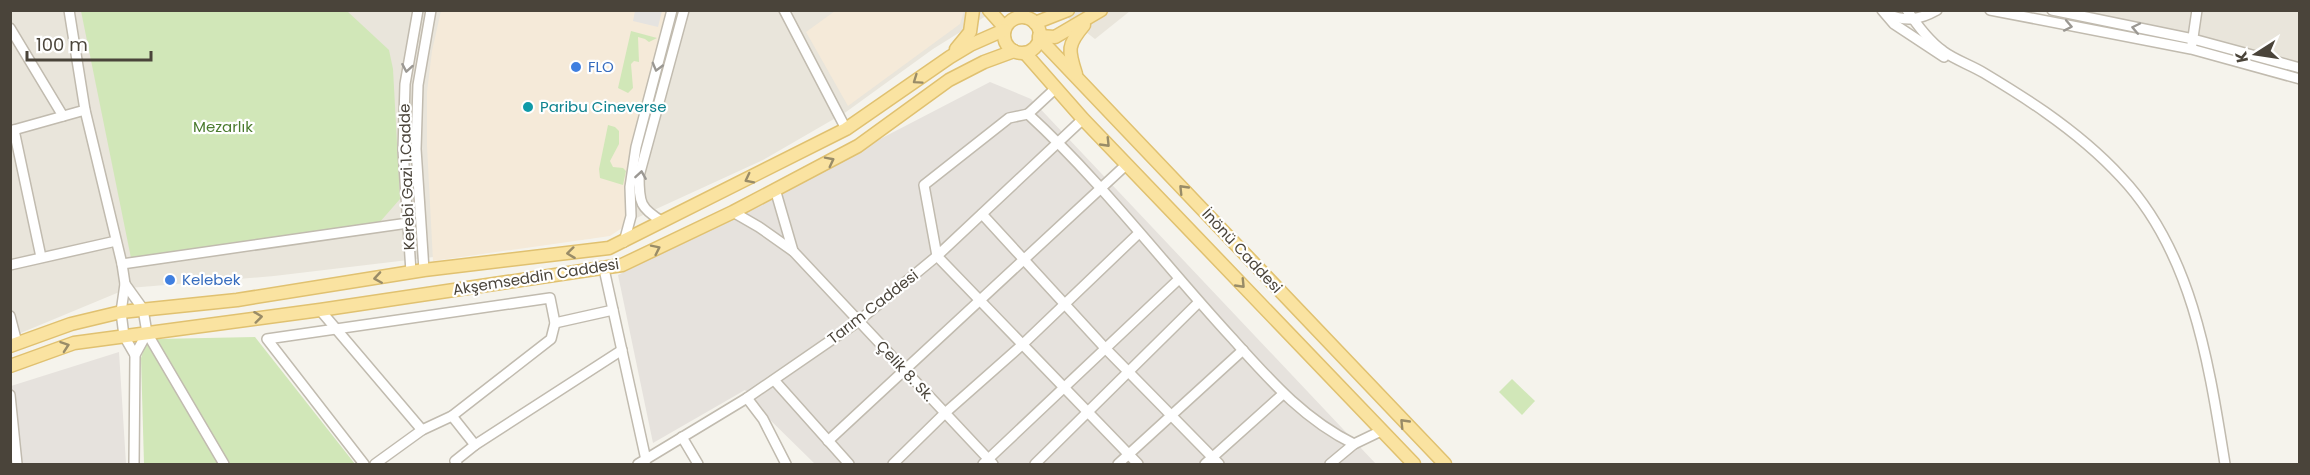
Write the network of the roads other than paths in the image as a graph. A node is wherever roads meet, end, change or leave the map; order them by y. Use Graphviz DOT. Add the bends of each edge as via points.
graph roads {
  1 [pos="69,10"];
  2 [pos="418,10"];
  3 [pos="431,10"];
  4 [pos="672,10"];
  5 [pos="684,10"];
  6 [pos="784,10"];
  7 [pos="973,10"];
  8 [pos="989,10"];
  9 [pos="1068,10"];
  10 [pos="1907,10"];
  11 [pos="1937,10"];
  12 [pos="1989,10"];
  13 [pos="2052,10"];
  14 [pos="2197,10"];
  15 [pos="1883,12"];
  16 [pos="1020,14"];
  17 [pos="1096,14"];
  18 [pos="1914,20"];
  19 [pos="1035,23"];
  20 [pos="10,28"];
  21 [pos="1005,29"];
  22 [pos="1039,37"];
  23 [pos="2192,44"];
  24 [pos="1019,52"];
  25 [pos="950,57"];
  26 [pos="2300,68"];
  27 [pos="1983,72"];
  28 [pos="1077,78"];
  29 [pos="2300,79"];
  30 [pos="1056,88"];
  31 [pos="85,110"];
  32 [pos="1028,114"];
  33 [pos="63,116"];
  34 [pos="1083,118"];
  35 [pos="846,129"];
  36 [pos="12,130"];
  37 [pos="1059,143"];
  38 [pos="1127,164"];
  39 [pos="775,189"];
  40 [pos="1101,189"];
  41 [pos="733,212"];
  42 [pos="982,214"];
  43 [pos="663,222"];
  44 [pos="408,223"];
  45 [pos="1139,233"];
  46 [pos="116,241"];
  47 [pos="624,242"];
  48 [pos="793,251"];
  49 [pos="937,256"];
  50 [pos="41,257"];
  51 [pos="1023,260"];
  52 [pos="122,264"];
  53 [pos="10,265"];
  54 [pos="604,269"];
  55 [pos="424,270"];
  56 [pos="411,272"];
  57 [pos="1179,279"];
  58 [pos="124,284"];
  59 [pos="980,300"];
  60 [pos="1199,303"];
  61 [pos="1064,305"];
  62 [pos="142,309"];
  63 [pos="320,310"];
  64 [pos="613,310"];
  65 [pos="121,312"];
  66 [pos="10,316"];
  67 [pos="858,321"];
  68 [pos="555,323"];
  69 [pos="336,329"];
  70 [pos="147,333"];
  71 [pos="124,336"];
  72 [pos="14,344"];
  73 [pos="1023,344"];
  74 [pos="1105,348"];
  75 [pos="622,350"];
  76 [pos="1243,350"];
  77 [pos="135,355"];
  78 [pos="10,366"];
  79 [pos="904,370"];
  80 [pos="1129,372"];
  81 [pos="774,380"];
  82 [pos="1064,388"];
  83 [pos="1283,394"];
  84 [pos="10,395"];
  85 [pos="747,398"];
  86 [pos="1088,412"];
  87 [pos="945,413"];
  88 [pos="1172,415"];
  89 [pos="452,416"];
  90 [pos="422,430"];
  91 [pos="1381,430"];
  92 [pos="682,437"];
  93 [pos="828,441"];
  94 [pos="1354,444"];
  95 [pos="475,445"];
  96 [pos="1128,454"];
  97 [pos="642,462"];
  98 [pos="1212,462"];
  99 [pos="988,463"];
  100 [pos="17,465"];
  101 [pos="134,465"];
  102 [pos="224,465"];
  103 [pos="364,465"];
  104 [pos="375,465"];
  105 [pos="457,465"];
  106 [pos="698,465"];
  107 [pos="786,465"];
  108 [pos="849,465"];
  109 [pos="893,465"];
  110 [pos="1035,465"];
  111 [pos="1118,465"];
  112 [pos="1138,465"];
  113 [pos="1330,465"];
  114 [pos="1414,465"];
  115 [pos="1445,465"];
  116 [pos="2225,465"];
  1 -- 31 [label="street"];
  2 -- 44 [label="street, Kerebi Gazi 1.Cadde, one-way" via="405,84 403,150"];
  3 -- 55 [label="street, Kerebi Gazi 1.Cadde" via="418,85"];
  4 -- 47 [label="street, one-way" via="636,147 630,187 631,216"];
  43 -- 5 [label="street, one-way" via="646,212 639,195 639,176"];
  6 -- 35 [label="street"];
  7 -- 25 [label="main road" via="970,32"];
  8 -- 21 [label="main road"];
  9 -- 19 [label="main road"];
  10 -- 18 [label="street"];
  11 -- 18 [label="street"];
  12 -- 23 [label="street, one-way"];
  23 -- 13 [label="street, one-way"];
  14 -- 23 [label="street"];
  15 -- 18 [label="street"];
  15 -- 27 [label="street" via="1939,55"];
  16 -- 19 [label="main road"];
  16 -- 21 [label="main road"];
  17 -- 22 [label="main road" via="1055,37"];
  17 -- 28 [label="main road" via="1072,39 1069,53"];
  18 -- 27 [label="street" via="1944,52"];
  19 -- 22 [label="main road"];
  20 -- 33 [label="street"];
  21 -- 24 [label="main road" via="1006,45"];
  21 -- 25 [label="main road, Akşemseddin Caddesi"];
  22 -- 24 [label="main road" via="1034,48"];
  22 -- 28 [label="main road, İnönü Caddesi"];
  23 -- 26 [label="street"];
  23 -- 29 [label="street"];
  24 -- 30 [label="main road, İnönü Caddesi"];
  39 -- 24 [label="main road, Akşemseddin Caddesi, one-way" via="858,146 949,80 984,62"];
  25 -- 35 [label="main road, Akşemseddin Caddesi, one-way"];
  27 -- 116 [label="street" via="2087,145 2122,178 2152,219 2173,255 2191,300"];
  115 -- 28 [label="main road, İnönü Caddesi, one-way"];
  30 -- 32 [label="street"];
  30 -- 34 [label="main road, İnönü Caddesi"];
  31 -- 33 [label="street"];
  31 -- 46 [label="street"];
  32 -- 37 [label="street"];
  32 -- 49 [label="street" via="1009,117 924,185"];
  33 -- 36 [label="street"];
  34 -- 37 [label="street, Tarım Caddesi"];
  34 -- 38 [label="main road, İnönü Caddesi, one-way"];
  35 -- 43 [label="main road, Akşemseddin Caddesi, one-way"];
  36 -- 50 [label="street"];
  37 -- 40 [label="street"];
  37 -- 42 [label="street, Tarım Caddesi"];
  38 -- 40 [label="street"];
  38 -- 91 [label="main road, İnönü Caddesi, one-way"];
  39 -- 41 [label="main road, Akşemseddin Caddesi"];
  39 -- 48 [label="street"];
  40 -- 45 [label="street"];
  40 -- 51 [label="street"];
  41 -- 48 [label="street"];
  54 -- 41 [label="main road, Akşemseddin Caddesi, one-way" via="622,265"];
  42 -- 49 [label="street, Tarım Caddesi"];
  42 -- 51 [label="street"];
  43 -- 47 [label="main road, Akşemseddin Caddesi"];
  44 -- 52 [label="street"];
  44 -- 56 [label="street, Kerebi Gazi 1.Cadde"];
  45 -- 57 [label="street"];
  45 -- 61 [label="street"];
  46 -- 50 [label="street"];
  46 -- 52 [label="street"];
  47 -- 55 [label="main road, Akşemseddin Caddesi, one-way" via="609,248"];
  48 -- 67 [label="street, Çelik 8. Sk."];
  49 -- 59 [label="street"];
  49 -- 67 [label="street, Tarım Caddesi"];
  50 -- 53 [label="street"];
  51 -- 59 [label="street"];
  51 -- 61 [label="street"];
  52 -- 58 [label="street"];
  54 -- 63 [label="main road, Akşemseddin Caddesi"];
  54 -- 64 [label="street"];
  55 -- 56 [label="main road, Akşemseddin Caddesi"];
  56 -- 62 [label="main road, Akşemseddin Caddesi, one-way" via="237,300"];
  57 -- 60 [label="street"];
  57 -- 74 [label="street"];
  58 -- 62 [label="street"];
  58 -- 65 [label="street"];
  59 -- 73 [label="street"];
  59 -- 79 [label="street"];
  60 -- 76 [label="street"];
  60 -- 80 [label="street"];
  61 -- 73 [label="street"];
  61 -- 74 [label="street"];
  62 -- 65 [label="main road, Akşemseddin Caddesi"];
  62 -- 70 [label="street"];
  63 -- 69 [label="street"];
  70 -- 63 [label="main road, Akşemseddin Caddesi, one-way"];
  64 -- 68 [label="street"];
  64 -- 75 [label="street"];
  65 -- 71 [label="street"];
  65 -- 72 [label="main road, Akşemseddin Caddesi"];
  66 -- 72 [label="street"];
  67 -- 79 [label="street, Çelik 8. Sk."];
  67 -- 81 [label="street, Tarım Caddesi"];
  68 -- 69 [label="street" via="550,298"];
  68 -- 89 [label="street" via="551,339"];
  69 -- 90 [label="street"];
  69 -- 103 [label="street" via="267,339"];
  70 -- 71 [label="main road, Akşemseddin Caddesi"];
  70 -- 77 [label="street"];
  70 -- 102 [label="street"];
  71 -- 77 [label="street"];
  78 -- 71 [label="main road, Akşemseddin Caddesi, one-way" via="74,343"];
  73 -- 82 [label="street"];
  73 -- 87 [label="street"];
  74 -- 80 [label="street"];
  74 -- 82 [label="street"];
  75 -- 95 [label="street"];
  75 -- 97 [label="street"];
  76 -- 83 [label="street"];
  76 -- 88 [label="street"];
  77 -- 101 [label="street"];
  79 -- 87 [label="street, Çelik 8. Sk."];
  79 -- 93 [label="street"];
  80 -- 86 [label="street"];
  80 -- 88 [label="street"];
  81 -- 85 [label="street, Tarım Caddesi"];
  81 -- 93 [label="street"];
  82 -- 86 [label="street"];
  82 -- 99 [label="street"];
  83 -- 94 [label="street" via="1324,429"];
  83 -- 98 [label="street"];
  84 -- 100 [label="street"];
  85 -- 92 [label="street, Tarım Caddesi"];
  85 -- 107 [label="street" via="763,419"];
  86 -- 96 [label="street"];
  86 -- 110 [label="street"];
  87 -- 99 [label="street, Çelik 8. Sk."];
  87 -- 109 [label="street"];
  88 -- 96 [label="street"];
  88 -- 98 [label="street"];
  89 -- 90 [label="street"];
  89 -- 95 [label="street"];
  90 -- 104 [label="street"];
  91 -- 94 [label="street"];
  91 -- 114 [label="main road, İnönü Caddesi"];
  92 -- 97 [label="street, Tarım Caddesi"];
  92 -- 106 [label="street"];
  93 -- 108 [label="street"];
  94 -- 113 [label="street"];
  95 -- 105 [label="street" via="454,461"];
  96 -- 111 [label="street"];
  96 -- 112 [label="street"];
}
